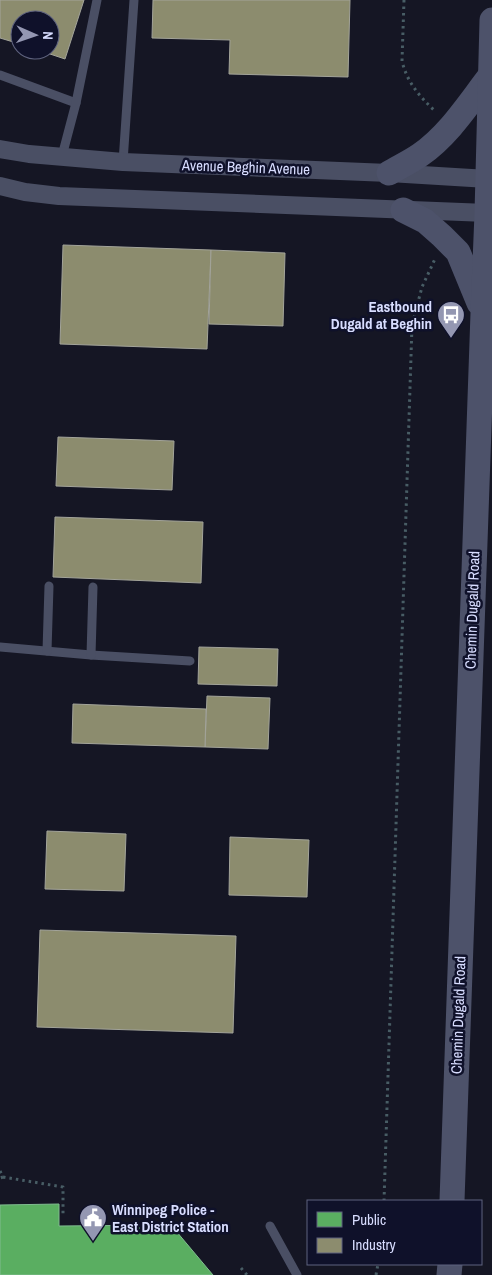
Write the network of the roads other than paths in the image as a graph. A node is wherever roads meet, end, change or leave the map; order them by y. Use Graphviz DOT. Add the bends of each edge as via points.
graph roads {
  1 [pos="97,0"];
  2 [pos="134,0"];
  3 [pos="492,20"];
  4 [pos="0,75"];
  5 [pos="490,76"];
  6 [pos="76,103"];
  7 [pos="0,150"];
  8 [pos="62,156"];
  9 [pos="122,162"];
  10 [pos="389,173"];
  11 [pos="490,180"];
  12 [pos="0,186"];
  13 [pos="403,210"];
  14 [pos="490,213"];
  15 [pos="483,313"];
  16 [pos="49,586"];
  17 [pos="93,587"];
  18 [pos="0,647"];
  19 [pos="47,650"];
  20 [pos="91,655"];
  21 [pos="190,661"];
  22 [pos="452,1200"];
  23 [pos="270,1226"];
  24 [pos="297,1275"];
  1 -- 6 [label="lane"];
  2 -- 9 [label="lane"];
  3 -- 5 [label="main road, Chemin Dugald Road"];
  4 -- 6 [label="lane"];
  5 -- 10 [label="main road" via="439,138"];
  5 -- 11 [label="main road, Chemin Dugald Road"];
  6 -- 8 [label="lane"];
  7 -- 8 [label="street, Avenue Beghin Avenue"];
  8 -- 9 [label="street, Avenue Beghin Avenue"];
  9 -- 10 [label="street, Avenue Beghin Avenue"];
  10 -- 11 [label="street, Avenue Beghin Avenue"];
  11 -- 14 [label="main road, Chemin Dugald Road"];
  12 -- 13 [label="street" via="60,196"];
  13 -- 14 [label="street"];
  13 -- 15 [label="main road" via="425,221 458,252"];
  14 -- 15 [label="main road, Chemin Dugald Road"];
  15 -- 22 [label="main road, Chemin Dugald Road"];
  16 -- 19 [label="lane"];
  17 -- 20 [label="lane"];
  18 -- 19 [label="lane"];
  19 -- 20 [label="lane"];
  20 -- 21 [label="lane"];
  23 -- 24 [label="lane"];
}
